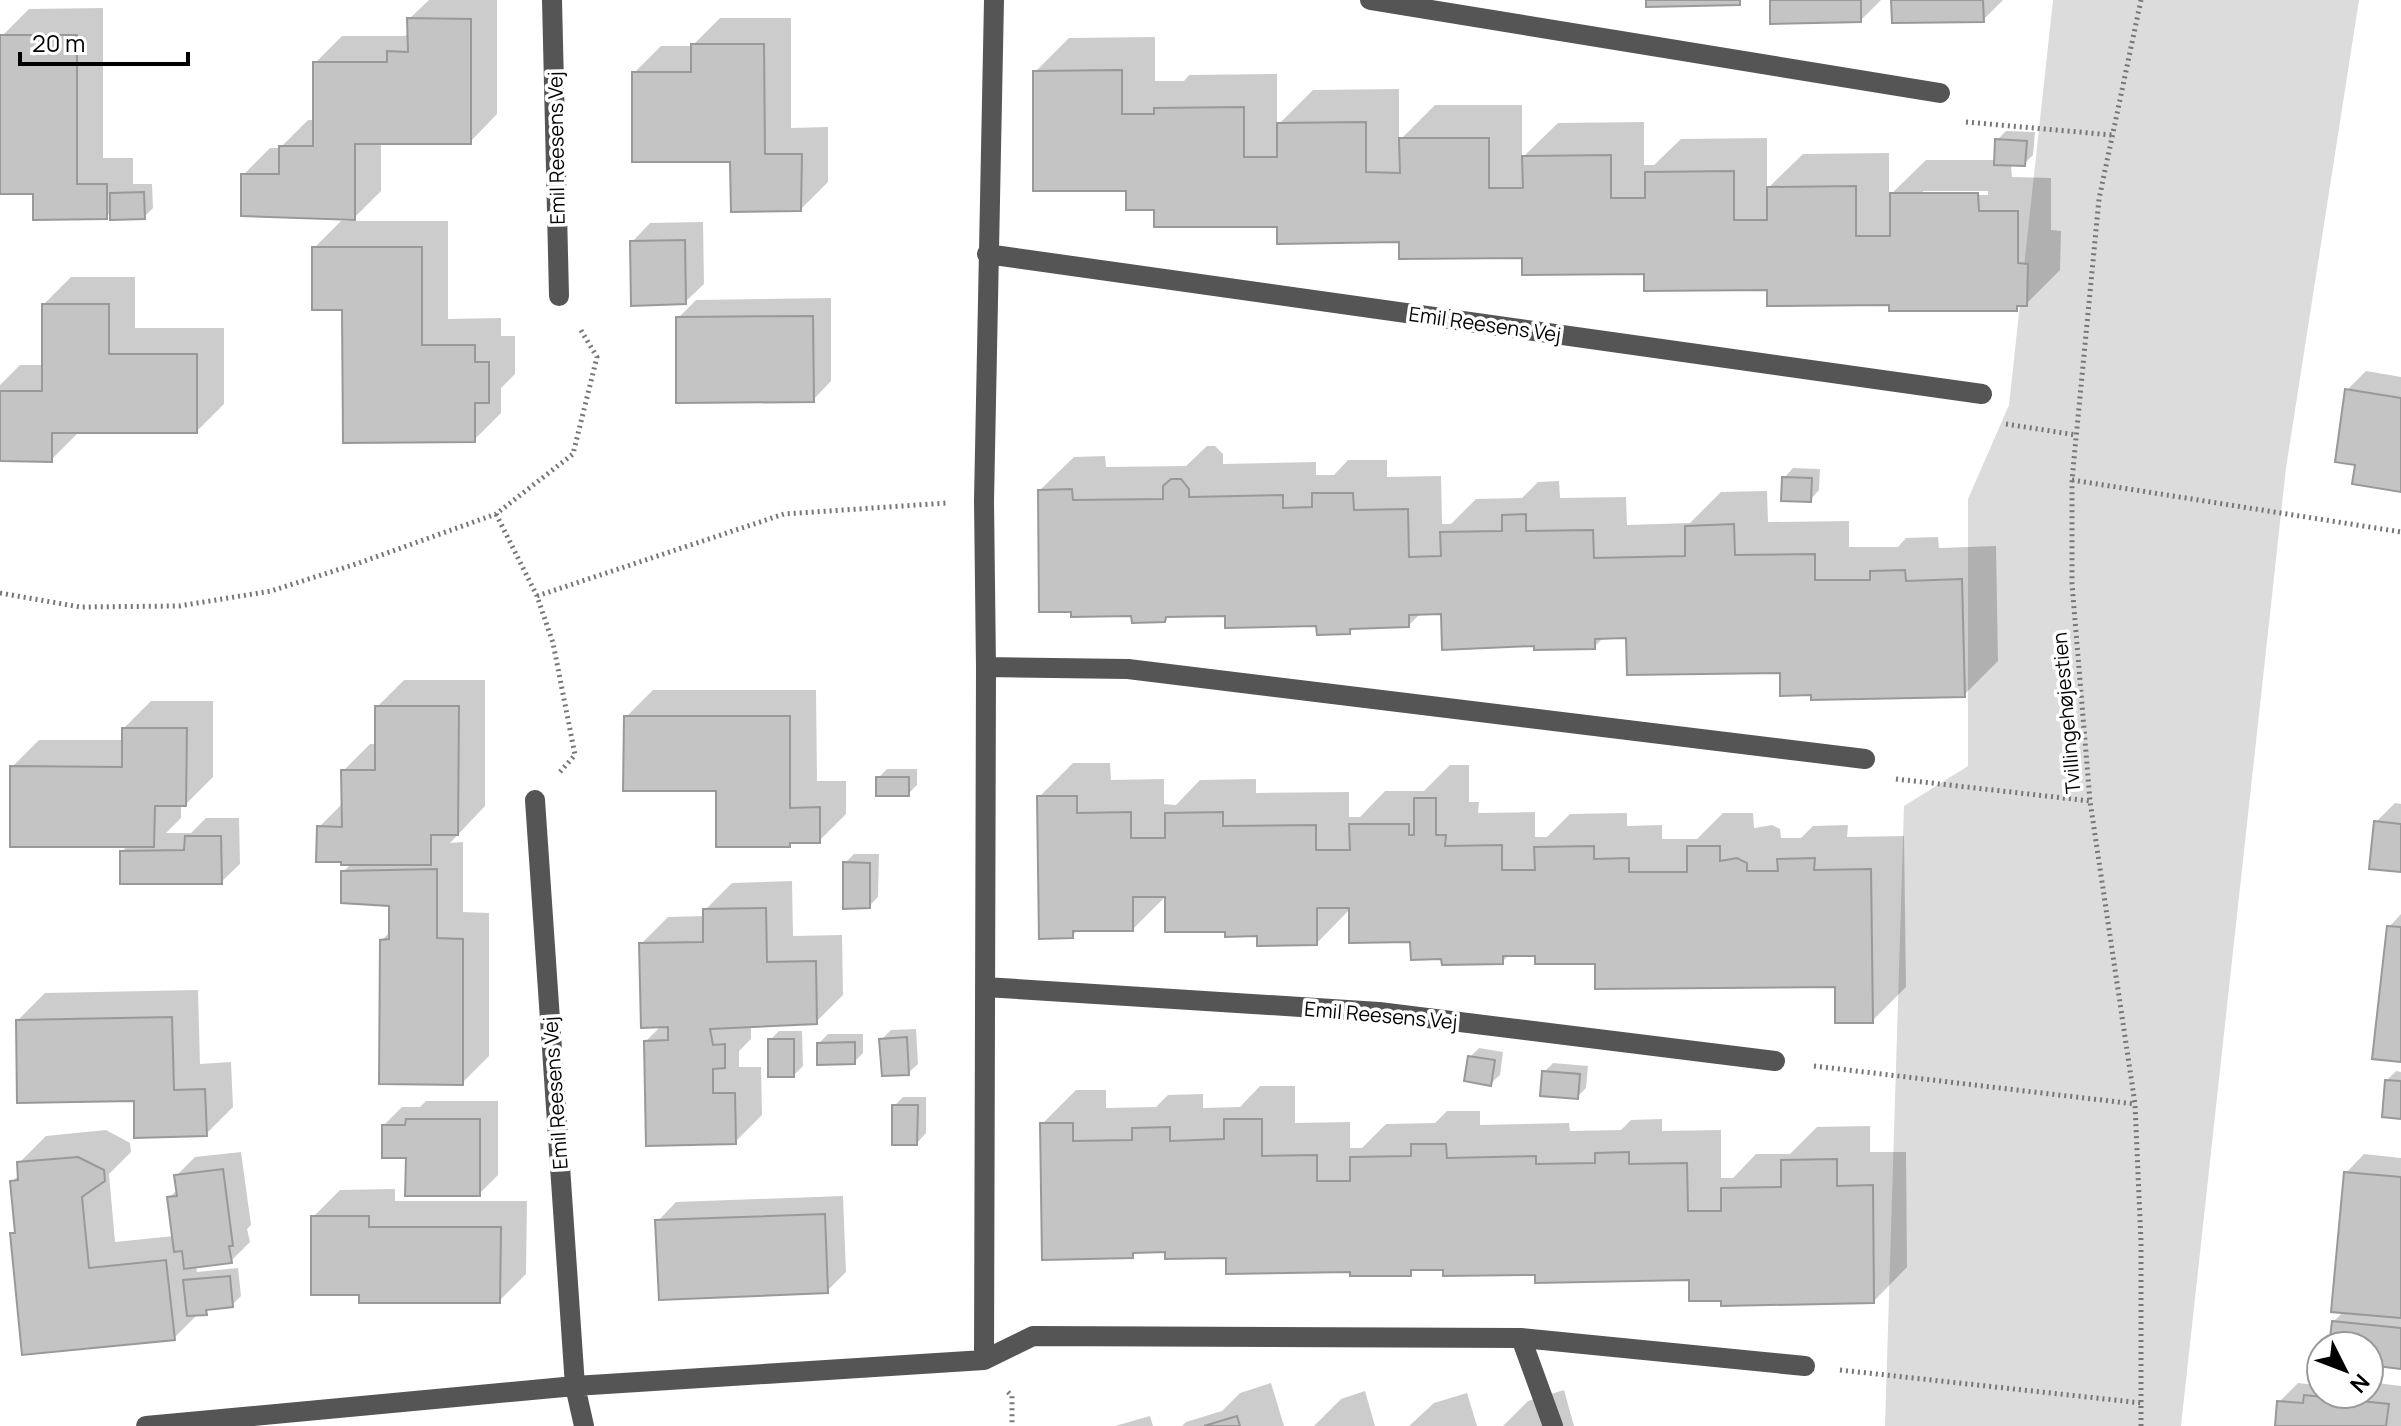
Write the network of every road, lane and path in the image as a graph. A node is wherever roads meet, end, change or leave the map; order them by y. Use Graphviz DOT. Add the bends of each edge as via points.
graph roads {
  1 [pos="552,0"];
  2 [pos="994,0"];
  3 [pos="1370,0"];
  4 [pos="2141,0"];
  5 [pos="1940,93"];
  6 [pos="2112,135"];
  7 [pos="987,254"];
  8 [pos="559,296"];
  9 [pos="1982,394"];
  10 [pos="2076,435"];
  11 [pos="2072,480"];
  12 [pos="984,501"];
  13 [pos="496,514"];
  14 [pos="2401,532"];
  15 [pos="0,593"];
  16 [pos="537,596"];
  17 [pos="986,667"];
  18 [pos="1865,759"];
  19 [pos="535,800"];
  20 [pos="2090,801"];
  21 [pos="985,987"];
  22 [pos="1775,1061"];
  23 [pos="2135,1104"];
  24 [pos="1521,1338"];
  25 [pos="984,1360"];
  26 [pos="1805,1366"];
  27 [pos="575,1386"];
  28 [pos="2142,1403"];
  29 [pos="146,1426"];
  30 [pos="584,1426"];
  31 [pos="1553,1426"];
  32 [pos="2141,1426"];
  1 -- 8 [label="street, Emil Reesens Vej"];
  2 -- 7 [label="street"];
  3 -- 5 [label="street"];
  4 -- 6 [label="path, Tvillingehøjestien"];
  5 -- 6 [label="path" via="1945,120"];
  6 -- 10 [label="path, Tvillingehøjestien" via="2099,199"];
  7 -- 9 [label="street, Emil Reesens Vej"];
  7 -- 12 [label="street"];
  8 -- 13 [label="path" via="597,357 573,454"];
  9 -- 10 [label="path" via="1993,422"];
  10 -- 11 [label="path, Tvillingehøjestien"];
  11 -- 14 [label="path"];
  11 -- 20 [label="path, Tvillingehøjestien" via="2072,584"];
  12 -- 16 [label="path" via="784,514"];
  12 -- 17 [label="street"];
  13 -- 15 [label="path" via="271,591 179,606 80,607"];
  13 -- 16 [label="path"];
  16 -- 19 [label="path" via="553,643 575,755"];
  17 -- 18 [label="street" via="1128,669"];
  17 -- 21 [label="street"];
  18 -- 20 [label="path" via="1896,779"];
  19 -- 27 [label="street, Emil Reesens Vej"];
  20 -- 23 [label="path, Tvillingehøjestien"];
  21 -- 22 [label="street, Emil Reesens Vej" via="1379,1012"];
  21 -- 25 [label="street"];
  22 -- 23 [label="path"];
  23 -- 28 [label="path, Tvillingehøjestien"];
  24 -- 25 [label="street" via="1033,1336"];
  24 -- 26 [label="street"];
  24 -- 31 [label="street"];
  25 -- 27 [label="street"];
  26 -- 28 [label="path"];
  27 -- 29 [label="street"];
  27 -- 30 [label="street, Emil Reesens Vej"];
  28 -- 32 [label="path, Tvillingehøjestien"];
}
